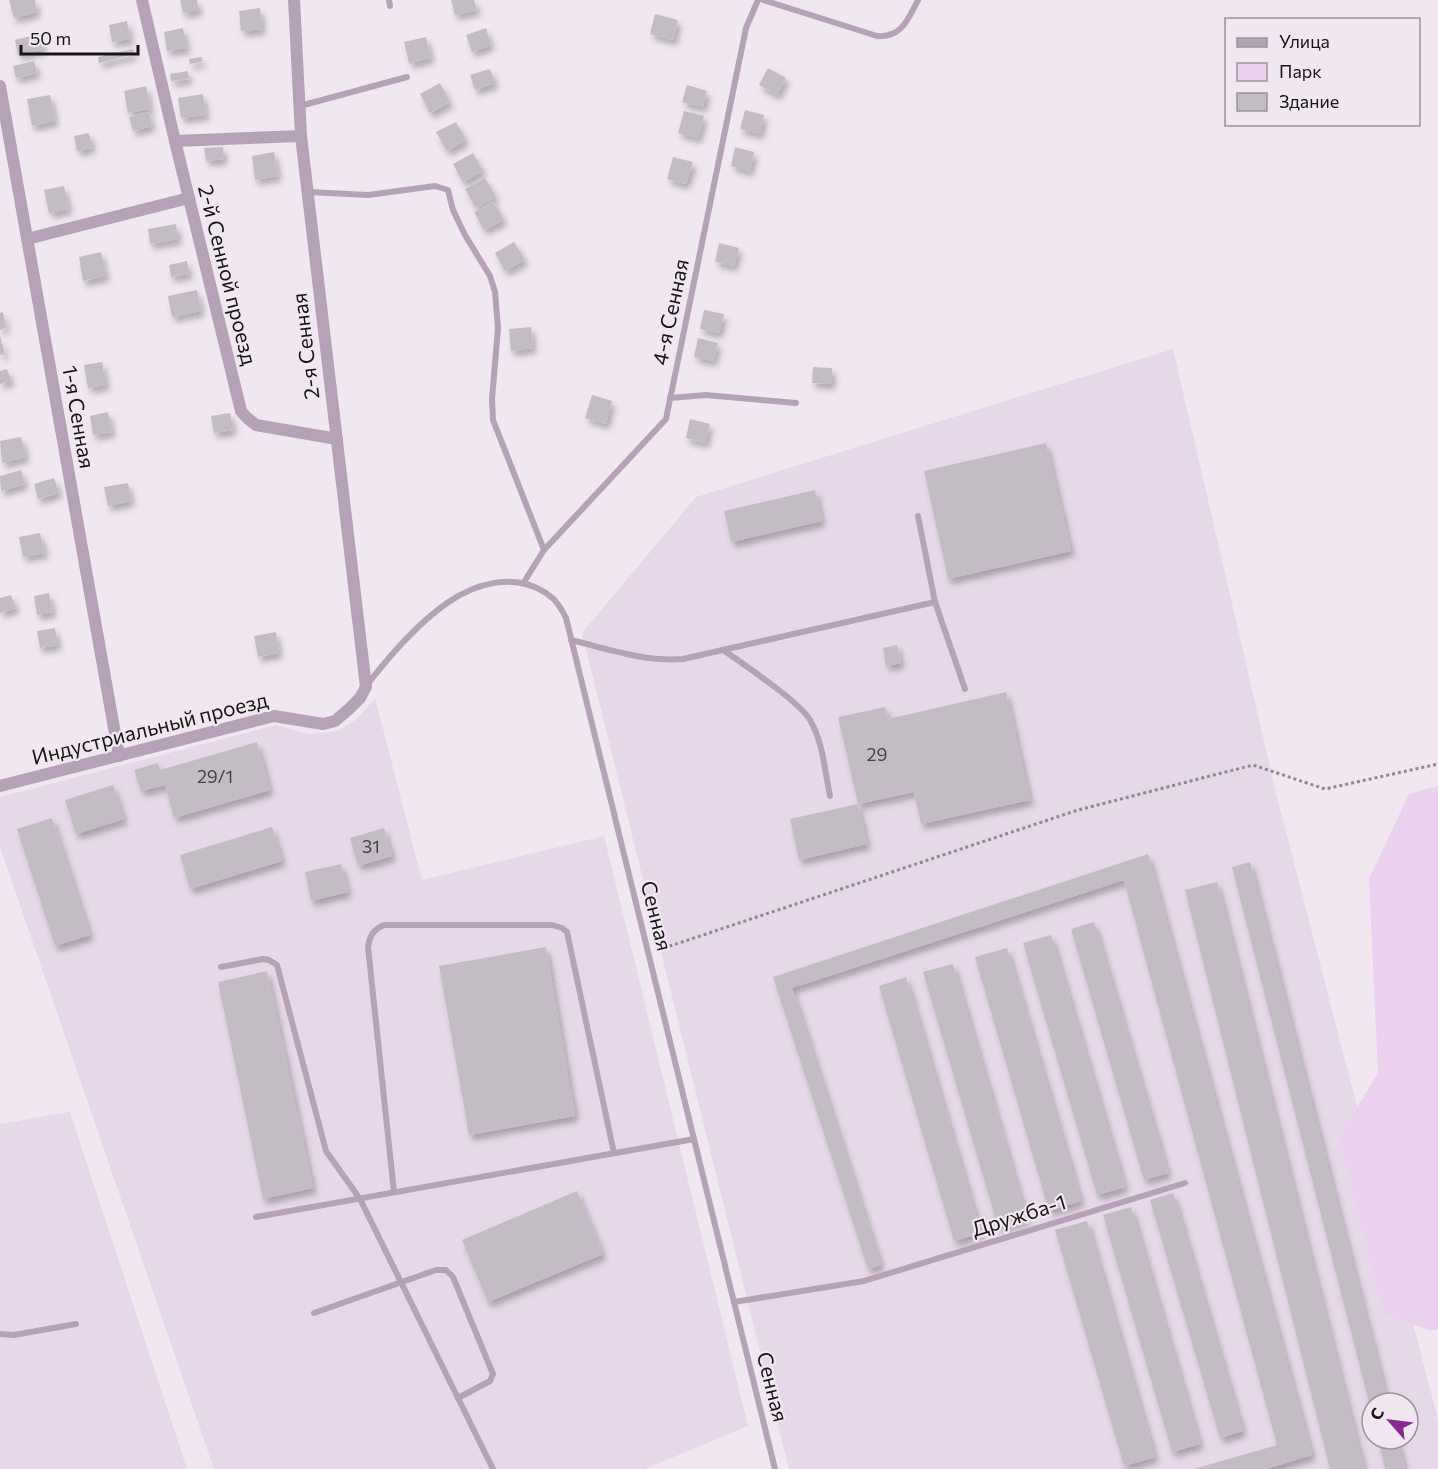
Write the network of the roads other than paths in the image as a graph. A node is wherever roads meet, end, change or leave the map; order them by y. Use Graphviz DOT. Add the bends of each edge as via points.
graph roads {
  1 [pos="142,0"];
  2 [pos="294,0"];
  3 [pos="758,0"];
  4 [pos="763,0"];
  5 [pos="918,0"];
  6 [pos="407,77"];
  7 [pos="0,86"];
  8 [pos="299,106"];
  9 [pos="301,135"];
  10 [pos="175,141"];
  11 [pos="308,192"];
  12 [pos="189,198"];
  13 [pos="27,239"];
  14 [pos="670,398"];
  15 [pos="796,403"];
  16 [pos="337,439"];
  17 [pos="918,516"];
  18 [pos="544,550"];
  19 [pos="524,582"];
  20 [pos="935,602"];
  21 [pos="571,640"];
  22 [pos="725,651"];
  23 [pos="366,687"];
  24 [pos="965,689"];
  25 [pos="119,756"];
  26 [pos="0,786"];
  27 [pos="830,796"];
  28 [pos="221,967"];
  29 [pos="694,1139"];
  30 [pos="614,1153"];
  31 [pos="1185,1183"];
  32 [pos="394,1192"];
  33 [pos="360,1199"];
  34 [pos="256,1217"];
  35 [pos="401,1283"];
  36 [pos="734,1302"];
  37 [pos="314,1313"];
  38 [pos="76,1324"];
  39 [pos="0,1334"];
  40 [pos="458,1398"];
  41 [pos="493,1469"];
  42 [pos="775,1469"];
  1 -- 10 [label="street, 2-й Сенной проезд"];
  2 -- 8 [label="street, 2-я Сенная"];
  3 -- 14 [label="lane, 4-я Сенная" via="746,28"];
  4 -- 5 [label="lane" via="887,37 902,28"];
  6 -- 8 [label="lane"];
  7 -- 13 [label="street, 1-я Сенная"];
  8 -- 9 [label="street, 2-я Сенная"];
  9 -- 10 [label="street"];
  9 -- 11 [label="street, 2-я Сенная"];
  10 -- 12 [label="street, 2-й Сенной проезд"];
  11 -- 16 [label="street, 2-я Сенная"];
  11 -- 18 [label="lane" via="368,195 435,186 447,190 495,292 498,328 493,420"];
  12 -- 13 [label="street"];
  12 -- 16 [label="street, 2-й Сенной проезд" via="238,402 246,417 256,425"];
  13 -- 25 [label="street, 1-я Сенная"];
  14 -- 15 [label="lane" via="706,395"];
  14 -- 18 [label="lane, 4-я Сенная" via="666,419"];
  16 -- 23 [label="street, 2-я Сенная"];
  17 -- 20 [label="lane"];
  18 -- 19 [label="lane, 4-я Сенная"];
  19 -- 21 [label="lane, Сенная" via="556,600 566,618"];
  19 -- 23 [label="lane, Сенная" via="482,585 448,602 413,631"];
  20 -- 22 [label="lane"];
  20 -- 24 [label="lane"];
  21 -- 22 [label="lane" via="664,661"];
  21 -- 29 [label="lane, Сенная"];
  22 -- 27 [label="lane" via="809,718 817,735"];
  23 -- 25 [label="street, Индустриальный проезд" via="335,721 317,723 274,716"];
  25 -- 26 [label="street, Индустриальный проезд"];
  28 -- 33 [label="lane" via="263,959 278,965 326,1151"];
  29 -- 30 [label="lane"];
  29 -- 36 [label="lane, Сенная"];
  30 -- 32 [label="lane"];
  30 -- 32 [label="lane" via="569,938 562,928 384,925 375,929 368,948"];
  31 -- 36 [label="lane, Дружба-1" via="864,1281"];
  32 -- 33 [label="lane"];
  33 -- 34 [label="lane"];
  33 -- 35 [label="lane"];
  35 -- 37 [label="lane"];
  35 -- 40 [label="lane"];
  35 -- 40 [label="lane" via="441,1269 453,1277 493,1374 490,1381"];
  36 -- 42 [label="lane, Сенная"];
  38 -- 39 [label="lane"];
  40 -- 41 [label="lane"];
}
